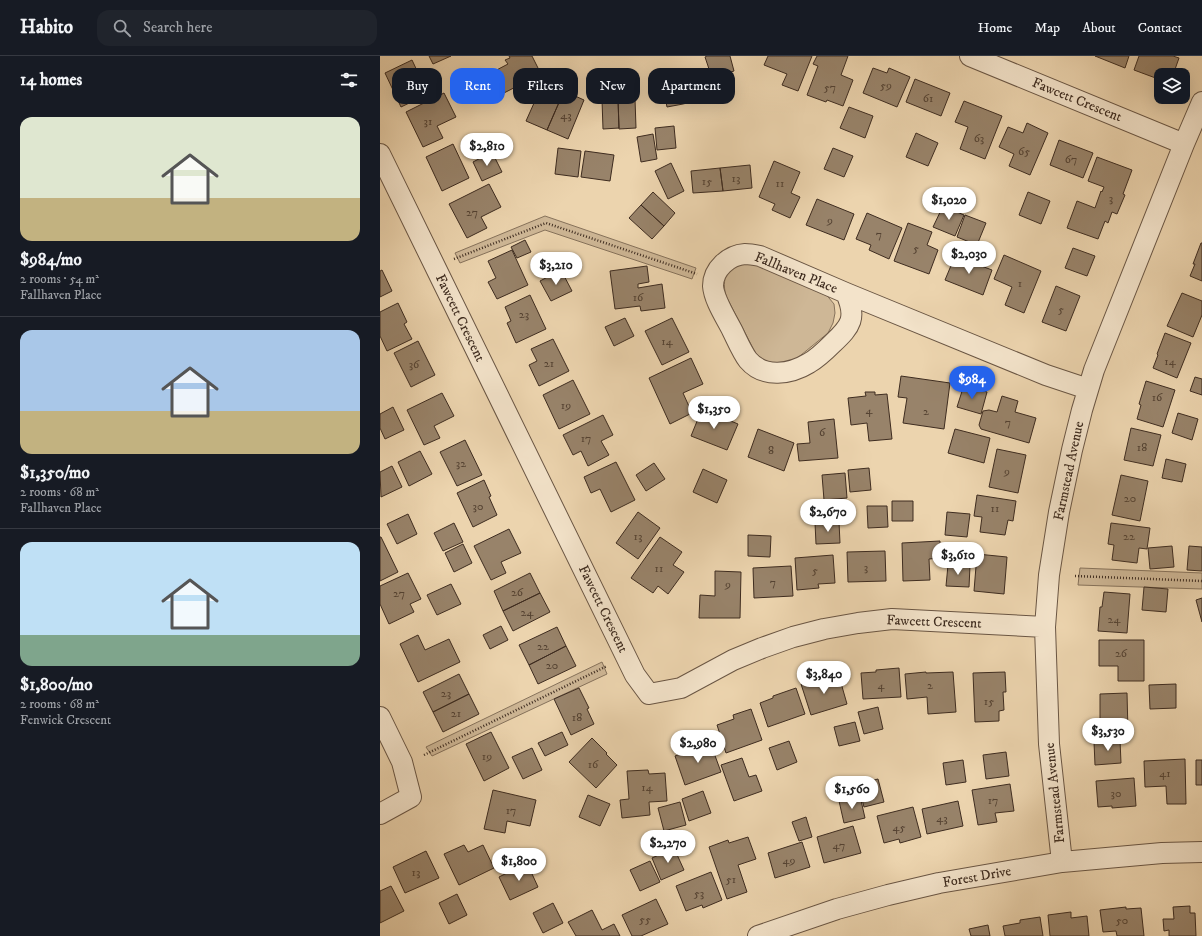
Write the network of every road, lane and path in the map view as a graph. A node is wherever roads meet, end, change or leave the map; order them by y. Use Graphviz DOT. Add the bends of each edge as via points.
graph roads {
  1 [pos="970,56"];
  2 [pos="1202,102"];
  3 [pos="1184,144"];
  4 [pos="380,154"];
  5 [pos="454,259"];
  6 [pos="697,274"];
  7 [pos="846,293"];
  8 [pos="1088,389"];
  9 [pos="1075,576"];
  10 [pos="1202,581"];
  11 [pos="1045,627"];
  12 [pos="607,666"];
  13 [pos="380,717"];
  14 [pos="424,756"];
  15 [pos="380,814"];
  16 [pos="1202,852"];
  17 [pos="1062,862"];
  18 [pos="758,936"];
  1 -- 3 [label="street, Fawcett Crescent"];
  2 -- 3 [label="street, Farmstead Avenue"];
  3 -- 8 [label="street, Farmstead Avenue"];
  4 -- 11 [label="street, Fawcett Crescent" via="636,675 649,694 681,688 733,660 793,637 858,623 892,619"];
  5 -- 6 [label="path" via="546,223"];
  7 -- 7 [label="street, Fallhaven Place" via="852,306 851,320 842,334 810,363 794,370 770,373 758,369 748,360 716,299 713,285 722,264 746,254 760,256"];
  7 -- 8 [label="street, Fallhaven Place" via="1046,375"];
  8 -- 11 [label="street, Farmstead Avenue" via="1059,512 1049,575"];
  9 -- 10 [label="path"];
  11 -- 17 [label="street, Farmstead Avenue" via="1049,744"];
  12 -- 14 [label="path"];
  13 -- 15 [label="street" via="402,762 411,797"];
  16 -- 17 [label="street, Forest Drive"];
  17 -- 18 [label="street, Forest Drive" via="939,883 888,895"];
}
